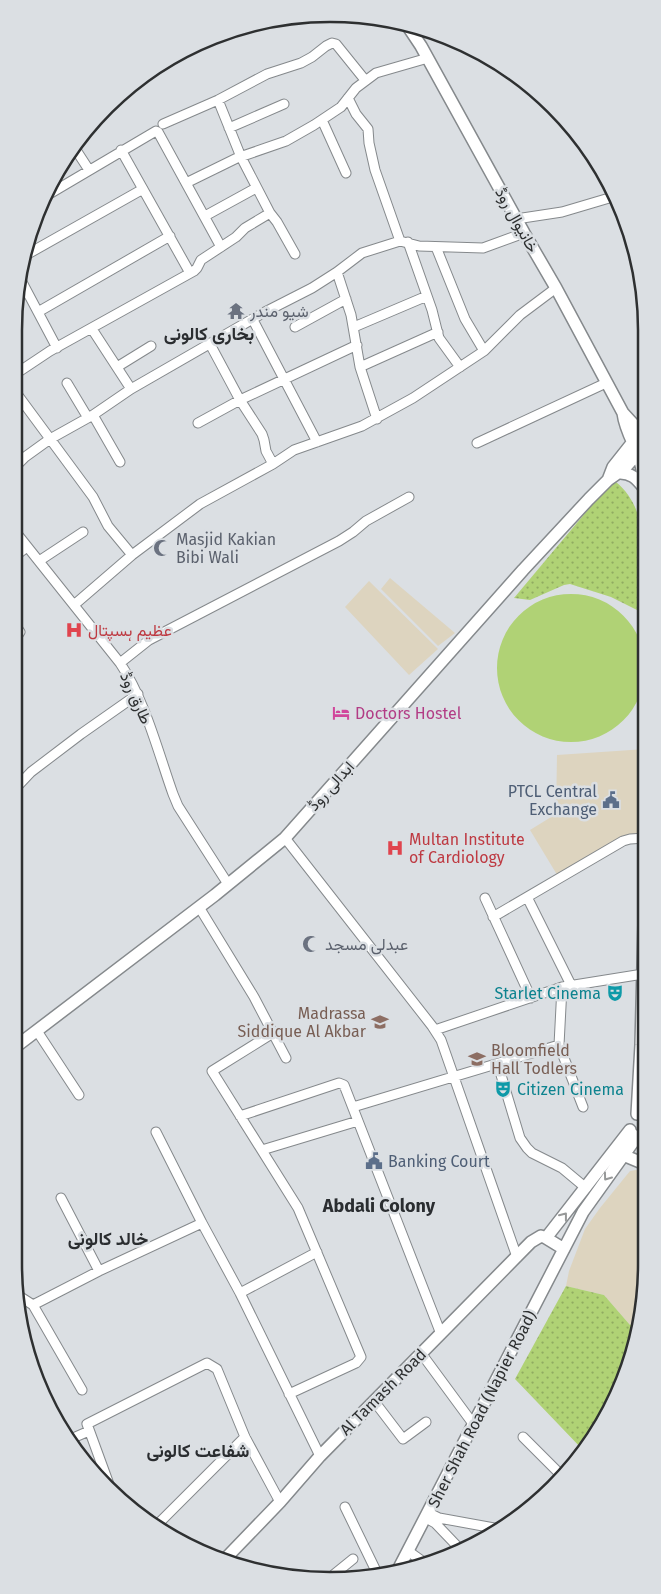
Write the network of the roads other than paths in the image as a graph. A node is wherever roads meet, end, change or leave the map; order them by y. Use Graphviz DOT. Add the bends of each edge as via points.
graph roads {
  1 [pos="413,34"];
  2 [pos="428,58"];
  3 [pos="365,80"];
  4 [pos="348,98"];
  5 [pos="218,100"];
  6 [pos="284,104"];
  7 [pos="322,120"];
  8 [pos="163,124"];
  9 [pos="229,128"];
  10 [pos="122,150"];
  11 [pos="78,153"];
  12 [pos="241,157"];
  13 [pos="90,170"];
  14 [pos="346,173"];
  15 [pos="186,183"];
  16 [pos="143,188"];
  17 [pos="256,188"];
  18 [pos="56,190"];
  19 [pos="609,198"];
  20 [pos="270,214"];
  21 [pos="205,216"];
  22 [pos="516,219"];
  23 [pos="524,234"];
  24 [pos="170,236"];
  25 [pos="404,242"];
  26 [pos="221,247"];
  27 [pos="436,247"];
  28 [pos="33,251"];
  29 [pos="295,254"];
  30 [pos="337,272"];
  31 [pos="190,273"];
  32 [pos="25,288"];
  33 [pos="556,288"];
  34 [pos="427,296"];
  35 [pos="346,299"];
  36 [pos="38,312"];
  37 [pos="253,320"];
  38 [pos="294,327"];
  39 [pos="354,327"];
  40 [pos="92,328"];
  41 [pos="438,332"];
  42 [pos="210,344"];
  43 [pos="357,345"];
  44 [pos="151,346"];
  45 [pos="57,348"];
  46 [pos="484,351"];
  47 [pos="117,367"];
  48 [pos="360,367"];
  49 [pos="460,368"];
  50 [pos="23,369"];
  51 [pos="284,379"];
  52 [pos="67,383"];
  53 [pos="606,383"];
  54 [pos="131,389"];
  55 [pos="240,400"];
  56 [pos="23,402"];
  57 [pos="623,414"];
  58 [pos="91,416"];
  59 [pos="377,419"];
  60 [pos="198,423"];
  61 [pos="638,429"];
  62 [pos="50,440"];
  63 [pos="317,442"];
  64 [pos="477,442"];
  65 [pos="638,447"];
  66 [pos="23,460"];
  67 [pos="120,462"];
  68 [pos="273,464"];
  69 [pos="613,476"];
  70 [pos="638,484"];
  71 [pos="409,497"];
  72 [pos="83,532"];
  73 [pos="23,541"];
  74 [pos="28,547"];
  75 [pos="23,551"];
  76 [pos="132,555"];
  77 [pos="39,561"];
  78 [pos="74,605"];
  79 [pos="120,663"];
  80 [pos="138,694"];
  81 [pos="23,780"];
  82 [pos="285,838"];
  83 [pos="638,838"];
  84 [pos="228,884"];
  85 [pos="527,897"];
  86 [pos="484,898"];
  87 [pos="199,907"];
  88 [pos="494,917"];
  89 [pos="638,975"];
  90 [pos="566,986"];
  91 [pos="531,998"];
  92 [pos="435,1030"];
  93 [pos="37,1031"];
  94 [pos="273,1033"];
  95 [pos="23,1041"];
  96 [pos="559,1045"];
  97 [pos="286,1058"];
  98 [pos="501,1074"];
  99 [pos="454,1076"];
  100 [pos="79,1095"];
  101 [pos="638,1102"];
  102 [pos="353,1106"];
  103 [pos="583,1107"];
  104 [pos="637,1114"];
  105 [pos="240,1116"];
  106 [pos="358,1121"];
  107 [pos="156,1132"];
  108 [pos="638,1132"];
  109 [pos="638,1139"];
  110 [pos="638,1139"];
  111 [pos="262,1150"];
  112 [pos="623,1155"];
  113 [pos="638,1161"];
  114 [pos="586,1188"];
  115 [pos="61,1198"];
  116 [pos="202,1223"];
  117 [pos="546,1238"];
  118 [pos="564,1249"];
  119 [pos="317,1252"];
  120 [pos="517,1257"];
  121 [pos="99,1271"];
  122 [pos="240,1293"];
  123 [pos="25,1300"];
  124 [pos="33,1305"];
  125 [pos="441,1334"];
  126 [pos="421,1353"];
  127 [pos="82,1390"];
  128 [pos="290,1394"];
  129 [pos="374,1401"];
  130 [pos="426,1422"];
  131 [pos="474,1425"];
  132 [pos="89,1431"];
  133 [pos="75,1437"];
  134 [pos="246,1437"];
  135 [pos="523,1438"];
  136 [pos="320,1456"];
  137 [pos="557,1472"];
  138 [pos="105,1473"];
  139 [pos="280,1502"];
  140 [pos="345,1507"];
  141 [pos="427,1516"];
  142 [pos="161,1521"];
  143 [pos="489,1527"];
  144 [pos="456,1545"];
  145 [pos="408,1551"];
  146 [pos="229,1554"];
  147 [pos="418,1558"];
  148 [pos="353,1559"];
  149 [pos="402,1563"];
  150 [pos="374,1568"];
  151 [pos="339,1572"];
  1 -- 2 [label="main road, خانیوال روڈ"];
  2 -- 3 [label="street" via="376,73"];
  2 -- 22 [label="main road, خانیوال روڈ"];
  3 -- 4 [label="street"];
  3 -- 5 [label="street" via="332,43 301,63 267,74"];
  4 -- 7 [label="street"];
  4 -- 25 [label="street" via="368,129 375,170"];
  5 -- 8 [label="street"];
  5 -- 9 [label="street"];
  6 -- 9 [label="street"];
  7 -- 12 [label="street" via="286,141"];
  7 -- 14 [label="street"];
  9 -- 12 [label="street"];
  10 -- 13 [label="street"];
  10 -- 15 [label="street" via="158,132"];
  10 -- 16 [label="street"];
  11 -- 13 [label="street"];
  12 -- 15 [label="street"];
  12 -- 17 [label="street"];
  13 -- 18 [label="street"];
  15 -- 21 [label="street"];
  16 -- 24 [label="street"];
  16 -- 28 [label="street"];
  17 -- 20 [label="street"];
  17 -- 21 [label="street"];
  19 -- 22 [label="street" via="562,212"];
  20 -- 26 [label="street"];
  20 -- 29 [label="street"];
  21 -- 26 [label="street"];
  22 -- 23 [label="main road, خانیوال روڈ"];
  23 -- 27 [label="street" via="483,248"];
  23 -- 33 [label="main road, خانیوال روڈ"];
  24 -- 31 [label="street"];
  24 -- 36 [label="street"];
  25 -- 27 [label="street"];
  25 -- 30 [label="street" via="362,253"];
  25 -- 34 [label="street"];
  26 -- 31 [label="street" via="201,260"];
  27 -- 46 [label="street" via="465,319"];
  30 -- 35 [label="street"];
  30 -- 37 [label="street"];
  31 -- 40 [label="street"];
  32 -- 36 [label="street"];
  33 -- 46 [label="street" via="520,315"];
  33 -- 53 [label="main road, خانیوال روڈ"];
  34 -- 39 [label="street"];
  34 -- 41 [label="street"];
  35 -- 38 [label="street"];
  35 -- 39 [label="street"];
  36 -- 45 [label="street"];
  37 -- 42 [label="street"];
  37 -- 51 [label="street"];
  39 -- 43 [label="street"];
  40 -- 45 [label="street"];
  40 -- 47 [label="street"];
  41 -- 48 [label="street"];
  41 -- 49 [label="street"];
  42 -- 54 [label="street"];
  42 -- 55 [label="street"];
  43 -- 48 [label="street"];
  43 -- 51 [label="street"];
  44 -- 47 [label="street"];
  45 -- 50 [label="street"];
  46 -- 49 [label="street"];
  47 -- 54 [label="street"];
  48 -- 59 [label="street"];
  49 -- 59 [label="street"];
  51 -- 55 [label="street"];
  51 -- 63 [label="street"];
  52 -- 58 [label="street"];
  53 -- 57 [label="main road, خانیوال روڈ"];
  53 -- 64 [label="street"];
  54 -- 58 [label="street"];
  55 -- 60 [label="street"];
  55 -- 68 [label="street" via="262,434"];
  56 -- 62 [label="street"];
  57 -- 61 [label="main road, خانیوال روڈ"];
  57 -- 65 [label="main road, خانیوال روڈ" via="627,432"];
  58 -- 62 [label="street"];
  58 -- 67 [label="street"];
  59 -- 63 [label="street"];
  62 -- 66 [label="street"];
  62 -- 76 [label="street" via="93,497 108,526"];
  63 -- 68 [label="street" via="294,450"];
  65 -- 69 [label="main road, ابدالی روڈ" via="614,466"];
  68 -- 76 [label="street" via="200,504"];
  69 -- 70 [label="main road" via="625,472"];
  69 -- 82 [label="main road, ابدالی روڈ" via="523,570"];
  71 -- 79 [label="street" via="366,521 339,541 149,640"];
  72 -- 77 [label="street"];
  73 -- 74 [label="street, طارق روڈ"];
  74 -- 75 [label="street"];
  74 -- 77 [label="street, طارق روڈ"];
  76 -- 78 [label="street"];
  77 -- 78 [label="street, طارق روڈ"];
  78 -- 79 [label="street, طارق روڈ"];
  79 -- 80 [label="street, طارق روڈ"];
  80 -- 81 [label="street"];
  80 -- 84 [label="street, طارق روڈ" via="172,794"];
  82 -- 84 [label="main road, ابدالی روڈ"];
  82 -- 92 [label="street"];
  83 -- 85 [label="street" via="623,841"];
  84 -- 87 [label="main road, ابدالی روڈ"];
  85 -- 88 [label="street"];
  85 -- 90 [label="street"];
  86 -- 88 [label="street"];
  87 -- 93 [label="main road, ابدالی روڈ"];
  87 -- 94 [label="street"];
  88 -- 91 [label="street"];
  89 -- 90 [label="street"];
  90 -- 91 [label="street"];
  90 -- 96 [label="street"];
  91 -- 92 [label="street"];
  92 -- 99 [label="street"];
  93 -- 95 [label="main road, ابدالی روڈ"];
  93 -- 100 [label="street"];
  94 -- 97 [label="street"];
  94 -- 105 [label="street" via="212,1071"];
  96 -- 99 [label="street"];
  96 -- 103 [label="street"];
  98 -- 114 [label="street" via="520,1138 527,1148 562,1168"];
  99 -- 102 [label="street"];
  99 -- 120 [label="street"];
  101 -- 104 [label="main road"];
  102 -- 105 [label="street" via="344,1085 339,1082"];
  102 -- 106 [label="street"];
  104 -- 108 [label="main road" via="631,1124"];
  105 -- 111 [label="street"];
  106 -- 111 [label="street"];
  106 -- 125 [label="street"];
  107 -- 116 [label="street"];
  109 -- 114 [label="main road"];
  110 -- 112 [label="main road, Sher Shah Road (Napier Road)"];
  111 -- 119 [label="street" via="298,1208"];
  112 -- 113 [label="main road"];
  112 -- 118 [label="main road, Sher Shah Road (Napier Road), one-way" via="589,1202"];
  117 -- 114 [label="main road, one-way"];
  115 -- 121 [label="street"];
  116 -- 121 [label="street"];
  116 -- 122 [label="street"];
  117 -- 118 [label="main road"];
  117 -- 120 [label="main road, Al Tamash Road" via="537,1238"];
  118 -- 131 [label="main road, Sher Shah Road (Napier Road)"];
  119 -- 122 [label="street"];
  119 -- 128 [label="street" via="361,1357 356,1363"];
  120 -- 125 [label="main road, Al Tamash Road"];
  121 -- 124 [label="street"];
  122 -- 128 [label="street"];
  123 -- 124 [label="street"];
  124 -- 127 [label="street"];
  125 -- 126 [label="main road, Al Tamash Road"];
  126 -- 129 [label="main road, Al Tamash Road"];
  126 -- 131 [label="street"];
  128 -- 136 [label="street"];
  129 -- 130 [label="street" via="403,1439"];
  129 -- 136 [label="main road, Al Tamash Road"];
  131 -- 141 [label="main road, Sher Shah Road (Napier Road)"];
  132 -- 133 [label="street"];
  132 -- 134 [label="street" via="87,1424 207,1363 217,1369"];
  132 -- 138 [label="street"];
  134 -- 139 [label="street"];
  134 -- 142 [label="street"];
  135 -- 137 [label="street"];
  136 -- 139 [label="main road, Al Tamash Road"];
  139 -- 146 [label="main road, Al Tamash Road"];
  140 -- 150 [label="street"];
  141 -- 143 [label="street"];
  141 -- 144 [label="street"];
  141 -- 145 [label="main road, Sher Shah Road (Napier Road)"];
  145 -- 147 [label="street"];
  145 -- 149 [label="main road, Sher Shah Road (Napier Road)"];
  148 -- 151 [label="street"];
}
